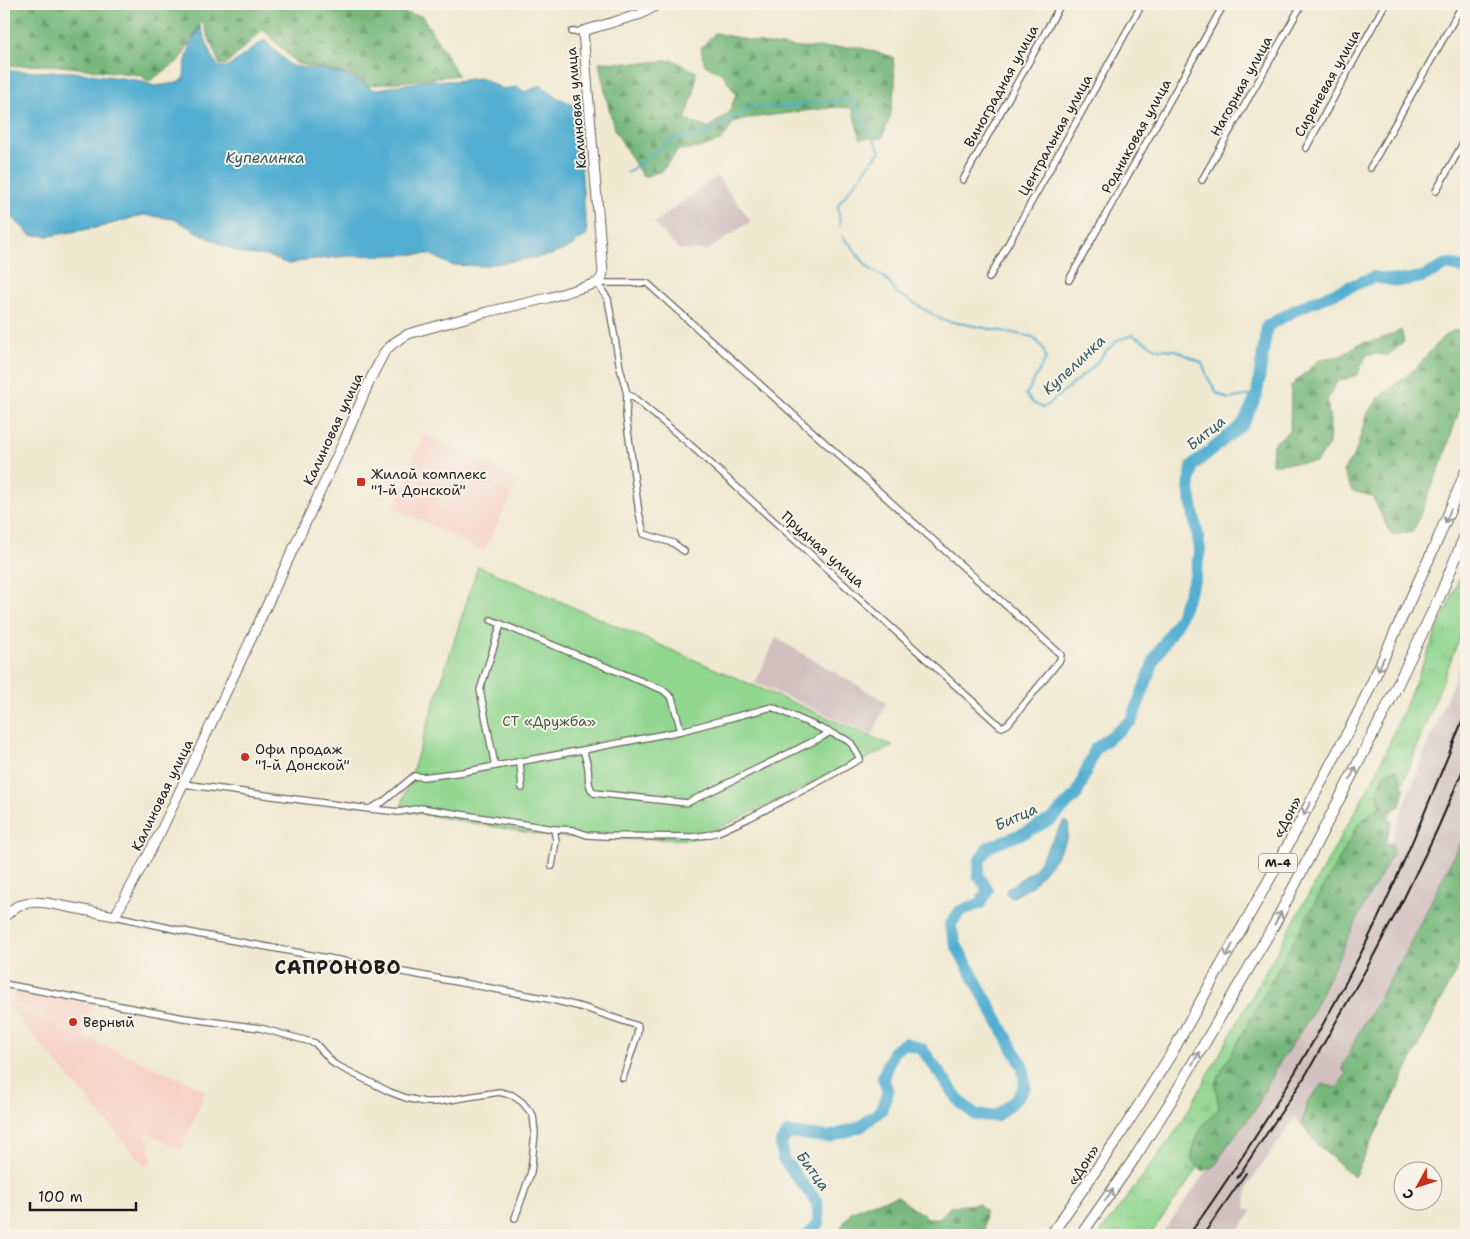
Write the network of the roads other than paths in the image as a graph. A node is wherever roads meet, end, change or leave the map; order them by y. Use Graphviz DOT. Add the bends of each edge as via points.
graph roads {
  1 [pos="659,4"];
  2 [pos="1061,4"];
  3 [pos="1142,4"];
  4 [pos="1224,4"];
  5 [pos="1302,4"];
  6 [pos="1385,4"];
  7 [pos="1463,4"];
  8 [pos="583,31"];
  9 [pos="572,32"];
  10 [pos="1466,138"];
  11 [pos="1306,148"];
  12 [pos="1370,168"];
  13 [pos="964,180"];
  14 [pos="1202,180"];
  15 [pos="1436,192"];
  16 [pos="989,278"];
  17 [pos="1069,280"];
  18 [pos="597,283"];
  19 [pos="627,394"];
  20 [pos="1466,471"];
  21 [pos="1466,533"];
  22 [pos="684,551"];
  23 [pos="491,620"];
  24 [pos="501,624"];
  25 [pos="681,731"];
  26 [pos="830,732"];
  27 [pos="583,750"];
  28 [pos="520,762"];
  29 [pos="495,766"];
  30 [pos="183,784"];
  31 [pos="522,788"];
  32 [pos="369,809"];
  33 [pos="554,828"];
  34 [pos="552,866"];
  35 [pos="115,916"];
  36 [pos="4,917"];
  37 [pos="4,984"];
  38 [pos="623,1078"];
  39 [pos="515,1218"];
  40 [pos="1051,1235"];
  41 [pos="1081,1235"];
  1 -- 8 [label="street, Калиновая улица" via="641,14"];
  2 -- 13 [label="street, Виноградная улица"];
  3 -- 16 [label="street, Центральная улица"];
  4 -- 17 [label="street, Родниковая улица"];
  5 -- 14 [label="street, Нагорная улица"];
  6 -- 11 [label="street, Сиреневая улица"];
  7 -- 12 [label="street"];
  8 -- 9 [label="street"];
  8 -- 18 [label="street, Калиновая улица" via="603,272"];
  10 -- 15 [label="street"];
  18 -- 19 [label="street" via="608,299"];
  18 -- 19 [label="street, Прудная улица" via="647,283 1059,652 1060,660 1008,724 1000,726 687,442"];
  18 -- 30 [label="street, Калиновая улица" via="408,334 386,351"];
  19 -- 22 [label="street" via="626,416 644,534 673,543"];
  20 -- 40 [label="highway, «Дон» / М-4, one-way" via="1359,711 1279,862 1170,1056"];
  41 -- 21 [label="highway, М-4, one-way" via="1169,1104 1274,925 1384,713"];
  23 -- 24 [label="street"];
  24 -- 25 [label="street" via="663,690 672,698"];
  24 -- 29 [label="street" via="480,690"];
  25 -- 26 [label="street" via="772,706"];
  25 -- 27 [label="street"];
  26 -- 27 [label="street" via="687,803 594,793 590,789"];
  26 -- 33 [label="street" via="851,743 860,758 718,832 692,837 628,837 587,835"];
  27 -- 28 [label="street"];
  28 -- 29 [label="street"];
  28 -- 31 [label="street"];
  29 -- 32 [label="street" via="414,776 383,802"];
  30 -- 32 [label="street"];
  30 -- 35 [label="street, Калиновая улица"];
  32 -- 33 [label="street" via="399,812 421,808"];
  33 -- 34 [label="street" via="556,840"];
  35 -- 36 [label="street" via="33,902 17,906"];
  35 -- 38 [label="street" via="586,1008 638,1026"];
  37 -- 39 [label="street" via="184,1018 260,1028 315,1043 334,1064 390,1092 424,1102 499,1092 512,1095 533,1114 535,1133 531,1172"];
}
